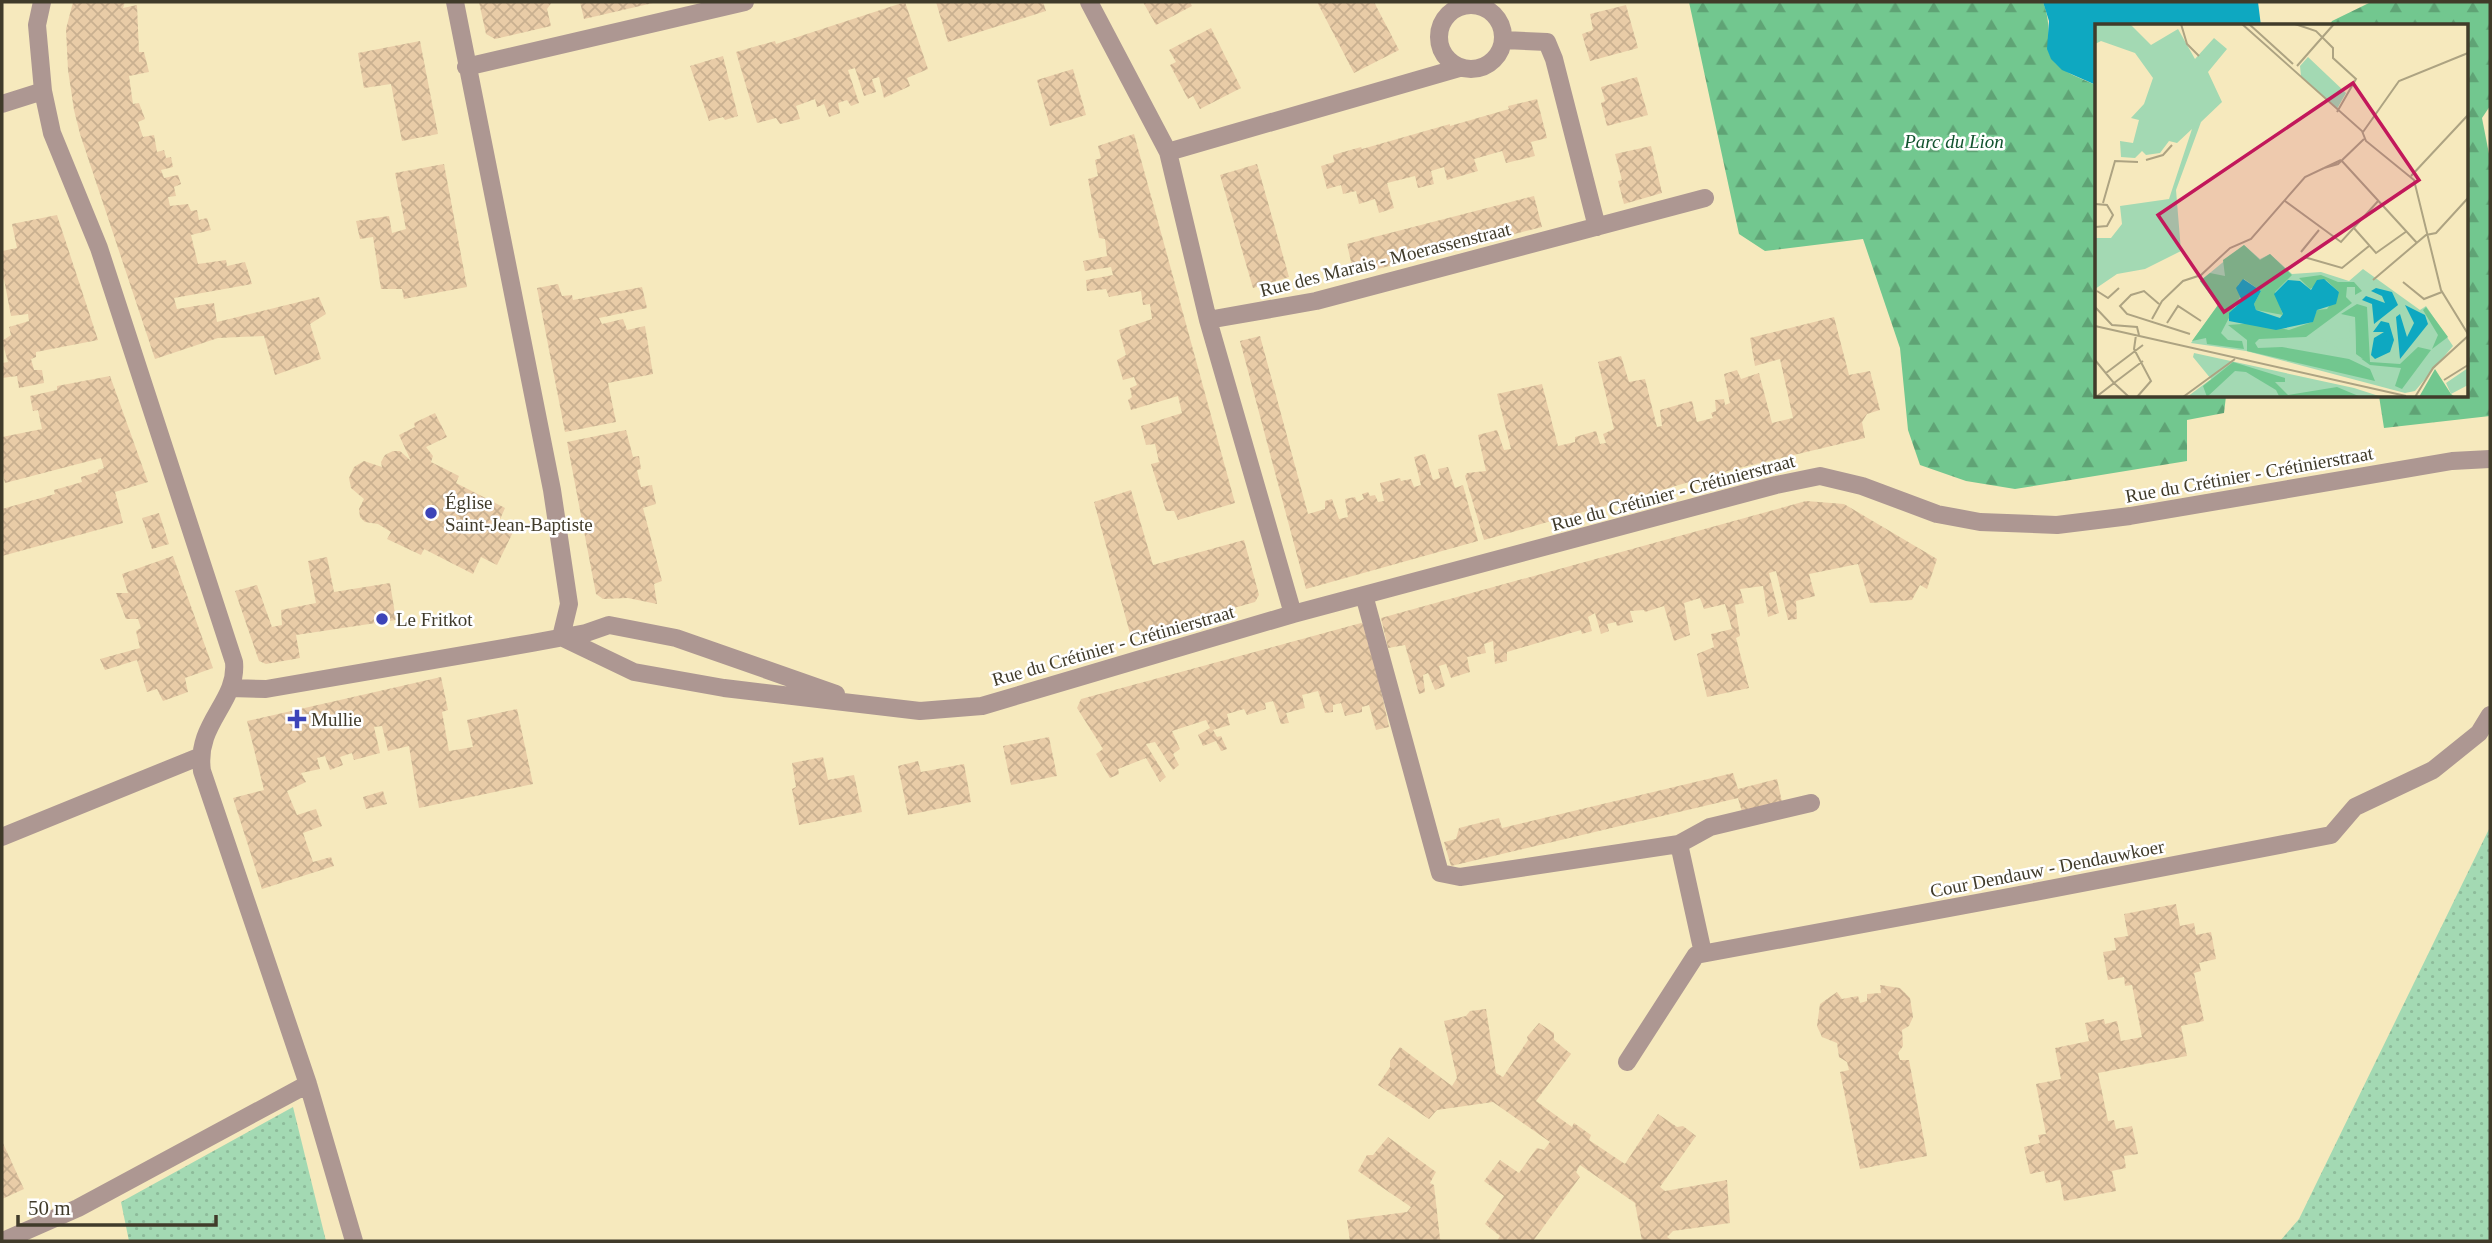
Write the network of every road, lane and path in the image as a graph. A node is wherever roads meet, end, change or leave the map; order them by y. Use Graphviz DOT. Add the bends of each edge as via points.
graph roads {
  1 [pos="42,2"];
  2 [pos="455,2"];
  3 [pos="745,2"];
  4 [pos="1089,2"];
  5 [pos="1453,5"];
  6 [pos="1504,40"];
  7 [pos="466,67"];
  8 [pos="1459,68"];
  9 [pos="43,92"];
  10 [pos="2,104"];
  11 [pos="1168,152"];
  12 [pos="1705,198"];
  13 [pos="1597,227"];
  14 [pos="1208,320"];
  15 [pos="2490,459"];
  16 [pos="1364,595"];
  17 [pos="1293,614"];
  18 [pos="561,637"];
  19 [pos="230,688"];
  20 [pos="871,706"];
  21 [pos="2490,715"];
  22 [pos="201,756"];
  23 [pos="1811,803"];
  24 [pos="2,837"];
  25 [pos="1679,844"];
  26 [pos="1703,953"];
  27 [pos="1627,1062"];
  28 [pos="308,1084"];
  29 [pos="3,1241"];
  30 [pos="354,1241"];
  1 -- 9 [label="street" via="37,26"];
  2 -- 7 [label="street"];
  3 -- 7 [label="street"];
  4 -- 11 [label="street"];
  5 -- 6 [label="street" via="1487,8 1502,25"];
  5 -- 8 [label="street" via="1438,39 1443,54"];
  6 -- 8 [label="street" via="1496,60 1476,70"];
  6 -- 13 [label="street" via="1547,42"];
  7 -- 18 [label="street" via="552,490 569,604"];
  8 -- 11 [label="street"];
  9 -- 10 [label="street"];
  9 -- 19 [label="street" via="55,143 99,248 227,639 235,670"];
  11 -- 14 [label="street"];
  12 -- 13 [label="street, Rue des Marais - Moerassenstraat"];
  13 -- 14 [label="street, Rue des Marais - Moerassenstraat" via="1316,301"];
  14 -- 17 [label="street"];
  15 -- 16 [label="street, Rue du Crétinier - Crétinierstraat" via="2452,461 2057,525 1980,522 1937,514 1862,486 1819,476"];
  16 -- 17 [label="street, Rue du Crétinier - Crétinierstraat"];
  16 -- 25 [label="street" via="1440,873 1460,877"];
  17 -- 20 [label="street, Rue du Crétinier - Crétinierstraat" via="982,706 920,711"];
  18 -- 19 [label="street, Rue du Crétinier - Crétinierstraat" via="266,689"];
  18 -- 20 [label="street, Rue du Crétinier - Crétinierstraat" via="634,672"];
  18 -- 20 [label="street, Rue du Crétinier - Crétinierstraat" via="609,625 676,638"];
  19 -- 22 [label="street" via="204,736"];
  21 -- 26 [label="street, Cour Dendauw - Dendauwkoer" via="2479,733 2432,770 2356,807 2331,835"];
  22 -- 24 [label="street"];
  22 -- 28 [label="street" via="206,785"];
  23 -- 25 [label="street" via="1710,827"];
  25 -- 26 [label="street"];
  26 -- 27 [label="street" via="1696,955"];
  28 -- 29 [label="street" via="78,1208"];
  28 -- 30 [label="street"];
}
